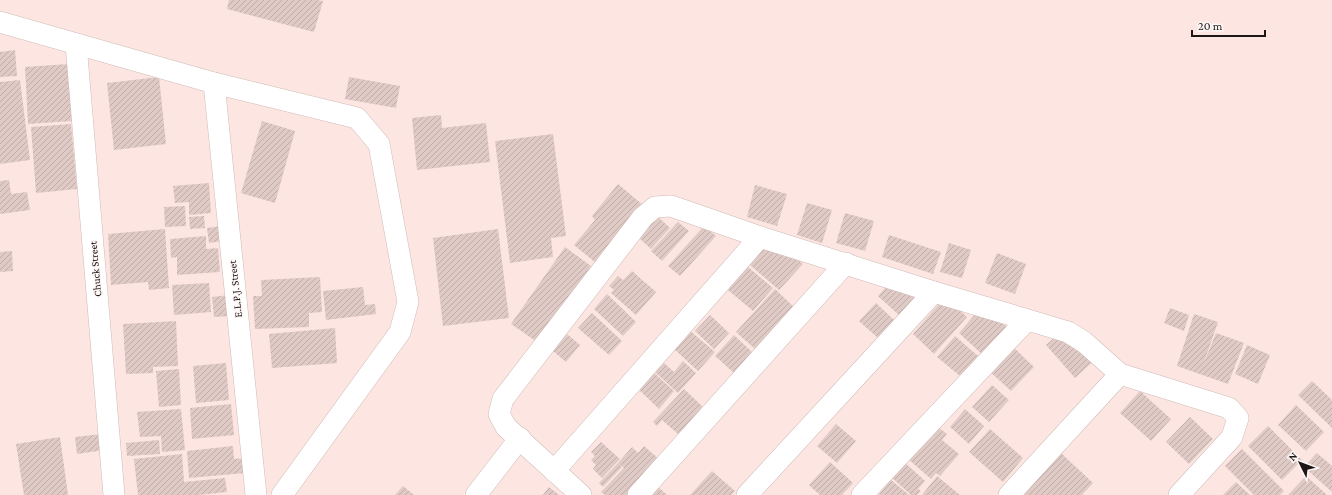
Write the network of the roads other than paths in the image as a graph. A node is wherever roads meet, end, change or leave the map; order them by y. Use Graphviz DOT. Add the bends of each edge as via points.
graph roads {
  1 [pos="0,22"];
  2 [pos="76,44"];
  3 [pos="214,83"];
  4 [pos="760,237"];
  5 [pos="846,263"];
  6 [pos="934,292"];
  7 [pos="1027,320"];
  8 [pos="1120,374"];
  9 [pos="520,438"];
  10 [pos="554,471"];
  11 [pos="114,495"];
  12 [pos="256,495"];
  13 [pos="282,495"];
  14 [pos="476,495"];
  15 [pos="581,495"];
  16 [pos="638,495"];
  17 [pos="747,495"];
  18 [pos="862,495"];
  19 [pos="1009,495"];
  20 [pos="1179,495"];
  1 -- 2 [label="street"];
  2 -- 3 [label="street"];
  2 -- 11 [label="street, Chuck Street"];
  3 -- 12 [label="street, E.L.P.J. Street"];
  3 -- 13 [label="street" via="357,118 379,144 408,302 400,332"];
  4 -- 5 [label="street"];
  4 -- 9 [label="street" via="671,206 655,207 643,217 503,400 499,414 506,427"];
  4 -- 10 [label="street"];
  5 -- 6 [label="street"];
  5 -- 16 [label="street"];
  6 -- 7 [label="street"];
  6 -- 17 [label="street"];
  7 -- 8 [label="street" via="1068,332 1084,342"];
  7 -- 18 [label="street"];
  8 -- 19 [label="street"];
  8 -- 20 [label="street" via="1229,408 1238,418 1232,437"];
  9 -- 10 [label="street"];
  9 -- 14 [label="street"];
  10 -- 15 [label="street"];
}
